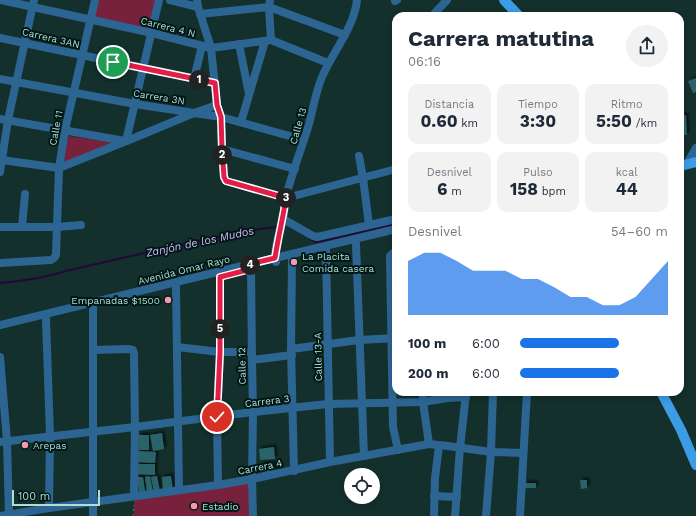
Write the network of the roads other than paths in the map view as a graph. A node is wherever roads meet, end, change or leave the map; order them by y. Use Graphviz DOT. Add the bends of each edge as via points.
graph roads {
  1 [pos="1,0"];
  2 [pos="95,0"];
  3 [pos="159,0"];
  4 [pos="170,0"];
  5 [pos="356,0"];
  6 [pos="447,0"];
  7 [pos="504,0"];
  8 [pos="33,3"];
  9 [pos="270,3"];
  10 [pos="198,7"];
  11 [pos="436,12"];
  12 [pos="515,12"];
  13 [pos="91,20"];
  14 [pos="152,32"];
  15 [pos="345,35"];
  16 [pos="0,38"];
  17 [pos="268,40"];
  18 [pos="24,42"];
  19 [pos="239,44"];
  20 [pos="202,46"];
  21 [pos="211,48"];
  22 [pos="82,56"];
  23 [pos="328,63"];
  24 [pos="143,68"];
  25 [pos="0,79"];
  26 [pos="194,79"];
  27 [pos="16,82"];
  28 [pos="215,83"];
  29 [pos="74,93"];
  30 [pos="249,95"];
  31 [pos="135,104"];
  32 [pos="217,105"];
  33 [pos="194,113"];
  34 [pos="221,117"];
  35 [pos="4,119"];
  36 [pos="241,122"];
  37 [pos="65,130"];
  38 [pos="304,140"];
  39 [pos="126,141"];
  40 [pos="696,148"];
  41 [pos="222,149"];
  42 [pos="359,156"];
  43 [pos="2,160"];
  44 [pos="696,162"];
  45 [pos="684,165"];
  46 [pos="684,166"];
  47 [pos="59,168"];
  48 [pos="295,169"];
  49 [pos="392,170"];
  50 [pos="0,172"];
  51 [pos="363,178"];
  52 [pos="25,194"];
  53 [pos="286,198"];
  54 [pos="392,220"];
  55 [pos="81,225"];
  56 [pos="282,225"];
  57 [pos="369,225"];
  58 [pos="0,227"];
  59 [pos="22,227"];
  60 [pos="56,227"];
  61 [pos="392,230"];
  62 [pos="392,235"];
  63 [pos="356,244"];
  64 [pos="326,251"];
  65 [pos="392,254"];
  66 [pos="292,259"];
  67 [pos="276,260"];
  68 [pos="0,263"];
  69 [pos="250,266"];
  70 [pos="220,277"];
  71 [pos="176,287"];
  72 [pos="392,297"];
  73 [pos="93,308"];
  74 [pos="46,319"];
  75 [pos="0,325"];
  76 [pos="0,330"];
  77 [pos="392,338"];
  78 [pos="359,340"];
  79 [pos="327,344"];
  80 [pos="177,347"];
  81 [pos="94,350"];
  82 [pos="220,352"];
  83 [pos="291,352"];
  84 [pos="251,356"];
  85 [pos="0,357"];
  86 [pos="392,396"];
  87 [pos="423,396"];
  88 [pos="460,396"];
  89 [pos="466,396"];
  90 [pos="493,396"];
  91 [pos="527,396"];
  92 [pos="663,396"];
  93 [pos="392,402"];
  94 [pos="423,402"];
  95 [pos="362,403"];
  96 [pos="328,404"];
  97 [pos="293,408"];
  98 [pos="253,412"];
  99 [pos="217,417"];
  100 [pos="178,422"];
  101 [pos="135,427"];
  102 [pos="93,432"];
  103 [pos="50,436"];
  104 [pos="4,441"];
  105 [pos="429,444"];
  106 [pos="439,446"];
  107 [pos="460,448"];
  108 [pos="398,450"];
  109 [pos="491,452"];
  110 [pos="523,453"];
  111 [pos="364,456"];
  112 [pos="330,462"];
  113 [pos="696,465"];
  114 [pos="294,471"];
  115 [pos="252,479"];
  116 [pos="218,485"];
  117 [pos="178,490"];
  118 [pos="134,496"];
  119 [pos="434,496"];
  120 [pos="457,497"];
  121 [pos="93,502"];
  122 [pos="49,508"];
  123 [pos="6,515"];
  124 [pos="93,516"];
  125 [pos="253,516"];
  126 [pos="434,516"];
  127 [pos="455,516"];
  128 [pos="486,516"];
  129 [pos="520,516"];
  1 -- 8 [label="street, Carrera 4 N"];
  2 -- 13 [label="street, Calle 11"];
  3 -- 14 [label="street"];
  4 -- 10 [label="street"];
  5 -- 15 [label="street, Calle 13"];
  6 -- 11 [label="street"];
  7 -- 12 [label="main road"];
  8 -- 13 [label="street, Carrera 4 N"];
  8 -- 18 [label="street"];
  9 -- 10 [label="street"];
  9 -- 15 [label="street"];
  9 -- 17 [label="street"];
  10 -- 21 [label="street"];
  13 -- 14 [label="street, Carrera 4 N"];
  13 -- 22 [label="street, Calle 11"];
  14 -- 20 [label="street, Carrera 4 N"];
  14 -- 24 [label="street"];
  15 -- 23 [label="street, Calle 13"];
  16 -- 18 [label="street, Carrera 3AN"];
  17 -- 19 [label="street, Carrera 4 N"];
  17 -- 23 [label="street, Carrera 4 N"];
  17 -- 30 [label="street"];
  18 -- 22 [label="street, Carrera 3AN"];
  18 -- 27 [label="street"];
  19 -- 21 [label="street, Carrera 4 N"];
  19 -- 30 [label="street"];
  20 -- 21 [label="street, Carrera 4 N"];
  20 -- 26 [label="street"];
  21 -- 28 [label="street"];
  22 -- 24 [label="street, Carrera 3AN"];
  22 -- 29 [label="street, Calle 11"];
  23 -- 38 [label="street, Calle 13"];
  24 -- 26 [label="street, Carrera 3AN"];
  24 -- 31 [label="street"];
  25 -- 27 [label="street, Carrera 3N"];
  26 -- 28 [label="street, Carrera 3AN"];
  27 -- 29 [label="street, Carrera 3N"];
  27 -- 35 [label="street"];
  28 -- 32 [label="street"];
  29 -- 31 [label="street, Carrera 3N"];
  29 -- 37 [label="street, Calle 11"];
  30 -- 36 [label="street"];
  31 -- 33 [label="street, Carrera 3N"];
  31 -- 39 [label="street"];
  32 -- 33 [label="street, Carrera 3N"];
  32 -- 34 [label="street"];
  33 -- 34 [label="street"];
  33 -- 39 [label="street"];
  34 -- 36 [label="street"];
  34 -- 41 [label="street"];
  35 -- 37 [label="street"];
  35 -- 43 [label="street"];
  36 -- 38 [label="street"];
  37 -- 39 [label="street"];
  37 -- 47 [label="street, Calle 11"];
  38 -- 48 [label="street, Calle 13"];
  39 -- 47 [label="street"];
  40 -- 45 [label="street"];
  41 -- 48 [label="street"];
  41 -- 53 [label="street" via="226,181"];
  42 -- 51 [label="street"];
  43 -- 47 [label="street"];
  43 -- 50 [label="street"];
  44 -- 46 [label="main road"];
  47 -- 60 [label="street, Calle 11"];
  48 -- 53 [label="street, Calle 13"];
  49 -- 51 [label="street"];
  51 -- 53 [label="street"];
  51 -- 57 [label="street"];
  52 -- 59 [label="street"];
  53 -- 56 [label="street, Calle 13"];
  54 -- 57 [label="street"];
  55 -- 60 [label="street"];
  56 -- 57 [label="street" via="317,237"];
  56 -- 67 [label="street, Calle 13"];
  58 -- 59 [label="street"];
  59 -- 60 [label="street"];
  60 -- 68 [label="street, Calle 11" via="56,255 51,260"];
  61 -- 67 [label="street, Avenida Omar Rayo"];
  62 -- 63 [label="street, Avenida Omar Rayo"];
  63 -- 64 [label="street, Avenida Omar Rayo"];
  63 -- 78 [label="street"];
  64 -- 66 [label="street, Avenida Omar Rayo"];
  64 -- 79 [label="street, Calle 13-A"];
  65 -- 72 [label="street"];
  66 -- 67 [label="street, Avenida Omar Rayo"];
  66 -- 83 [label="street"];
  67 -- 69 [label="street, Avenida Omar Rayo"];
  69 -- 70 [label="street, Avenida Omar Rayo"];
  69 -- 75 [label="street, Avenida Omar Rayo"];
  69 -- 84 [label="street, Calle 12"];
  70 -- 71 [label="street, Avenida Omar Rayo"];
  70 -- 82 [label="street"];
  71 -- 73 [label="street, Avenida Omar Rayo"];
  71 -- 80 [label="street"];
  73 -- 74 [label="street, Avenida Omar Rayo"];
  73 -- 81 [label="street"];
  74 -- 76 [label="street, Avenida Omar Rayo"];
  74 -- 103 [label="street"];
  77 -- 78 [label="street"];
  78 -- 79 [label="street"];
  78 -- 95 [label="street"];
  79 -- 83 [label="street"];
  79 -- 96 [label="street, Calle 13-A"];
  80 -- 82 [label="street"];
  80 -- 100 [label="street"];
  81 -- 101 [label="street" via="133,350"];
  81 -- 102 [label="street"];
  82 -- 84 [label="street"];
  82 -- 99 [label="street"];
  83 -- 84 [label="street"];
  83 -- 97 [label="street"];
  84 -- 98 [label="street, Calle 12"];
  85 -- 104 [label="street"];
  86 -- 93 [label="street"];
  87 -- 94 [label="street"];
  88 -- 94 [label="street, Carrera 3"];
  89 -- 107 [label="street"];
  90 -- 109 [label="street"];
  91 -- 110 [label="street"];
  92 -- 113 [label="main road"];
  93 -- 94 [label="street, Carrera 3"];
  93 -- 95 [label="street, Carrera 3"];
  93 -- 108 [label="street" via="393,427"];
  94 -- 105 [label="street"];
  95 -- 96 [label="street, Carrera 3"];
  95 -- 111 [label="street"];
  96 -- 97 [label="street, Carrera 3"];
  96 -- 112 [label="street, Calle 13-A"];
  97 -- 98 [label="street, Carrera 3"];
  97 -- 114 [label="street"];
  98 -- 99 [label="street, Carrera 3"];
  98 -- 115 [label="street, Calle 12"];
  99 -- 100 [label="street, Carrera 3"];
  99 -- 116 [label="street"];
  100 -- 101 [label="street, Carrera 3"];
  100 -- 117 [label="street"];
  101 -- 102 [label="street, Carrera 3"];
  101 -- 118 [label="street"];
  102 -- 103 [label="street, Carrera 3"];
  102 -- 121 [label="street"];
  103 -- 104 [label="street, Carrera 3"];
  103 -- 122 [label="street"];
  104 -- 123 [label="street"];
  105 -- 106 [label="street, Carrera 4"];
  105 -- 108 [label="street, Carrera 4"];
  106 -- 107 [label="street, Carrera 4"];
  106 -- 119 [label="street"];
  107 -- 109 [label="street, Carrera 4"];
  107 -- 120 [label="street"];
  108 -- 111 [label="street, Carrera 4"];
  109 -- 110 [label="street, Carrera 4"];
  109 -- 128 [label="street"];
  110 -- 129 [label="street"];
  111 -- 112 [label="street, Carrera 4"];
  112 -- 114 [label="street, Carrera 4"];
  114 -- 115 [label="street, Carrera 4"];
  115 -- 116 [label="street, Carrera 4"];
  115 -- 125 [label="street, Calle 12"];
  116 -- 117 [label="street, Carrera 4"];
  117 -- 118 [label="street, Carrera 4"];
  118 -- 121 [label="street, Carrera 4"];
  119 -- 120 [label="street"];
  119 -- 126 [label="street"];
  120 -- 127 [label="street"];
  121 -- 122 [label="street, Carrera 4"];
  121 -- 124 [label="street"];
  122 -- 123 [label="street, Carrera 4"];
}
